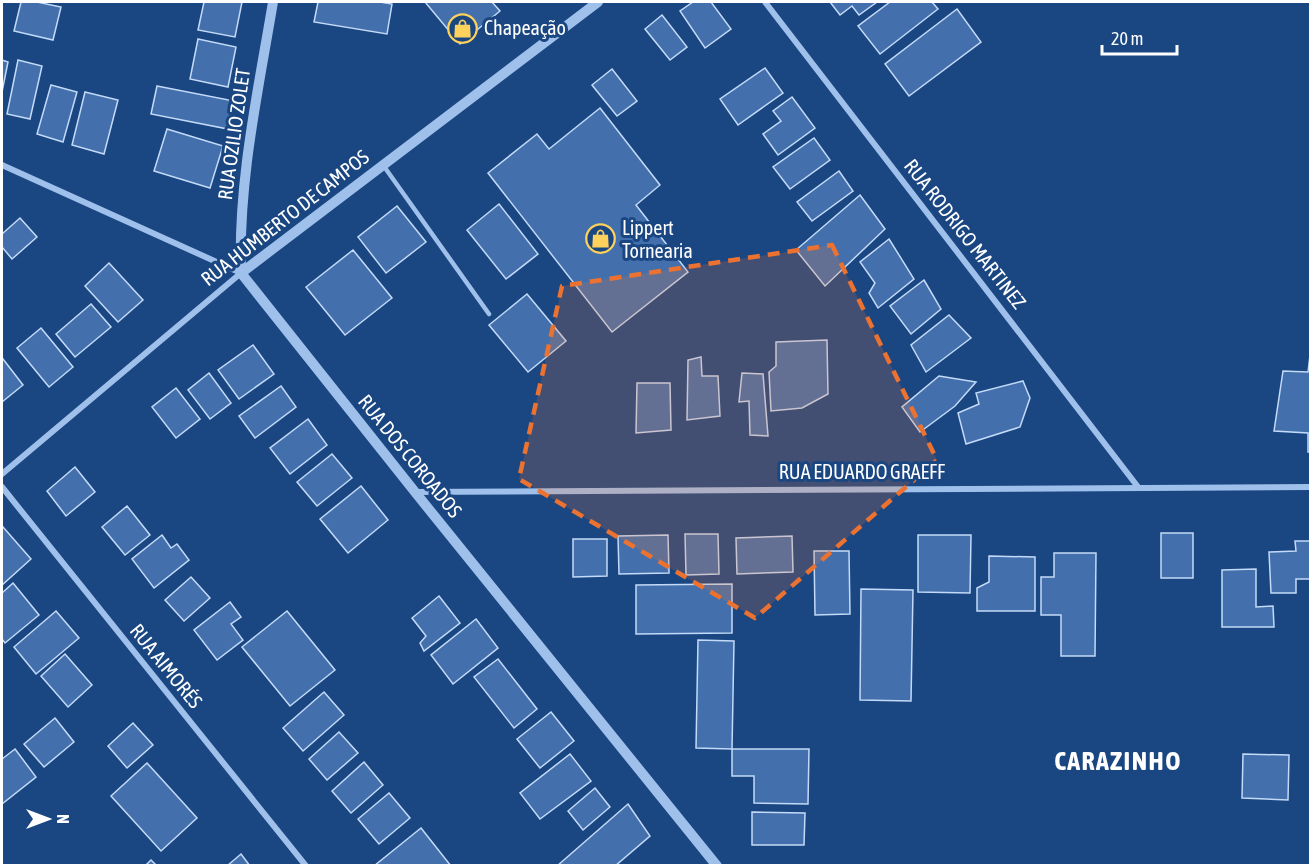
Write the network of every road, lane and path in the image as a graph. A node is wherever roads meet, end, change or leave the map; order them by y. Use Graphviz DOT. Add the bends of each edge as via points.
graph roads {
  1 [pos="273,2"];
  2 [pos="598,2"];
  3 [pos="765,2"];
  4 [pos="2,165"];
  5 [pos="383,165"];
  6 [pos="241,273"];
  7 [pos="489,314"];
  8 [pos="2,474"];
  9 [pos="2,487"];
  10 [pos="1138,487"];
  11 [pos="1311,487"];
  12 [pos="415,492"];
  13 [pos="306,866"];
  14 [pos="717,866"];
  1 -- 6 [label="street, RUA OZILIO ZOLET" via="244,179"];
  2 -- 5 [label="street, RUA HUMBERTO DE CAMPOS"];
  3 -- 10 [label="street, RUA RODRIGO MARTINEZ"];
  4 -- 6 [label="street, RUA DOS COROADOS"];
  5 -- 6 [label="street, RUA HUMBERTO DE CAMPOS"];
  5 -- 7 [label="lane"];
  6 -- 8 [label="street, RUA HUMBERTO DE CAMPOS"];
  6 -- 12 [label="street, RUA DOS COROADOS"];
  9 -- 13 [label="street, RUA AIMORÉS"];
  10 -- 11 [label="street, RUA EDUARDO GRAEFF"];
  10 -- 12 [label="street, RUA EDUARDO GRAEFF"];
  12 -- 14 [label="street, RUA DOS COROADOS"];
}
